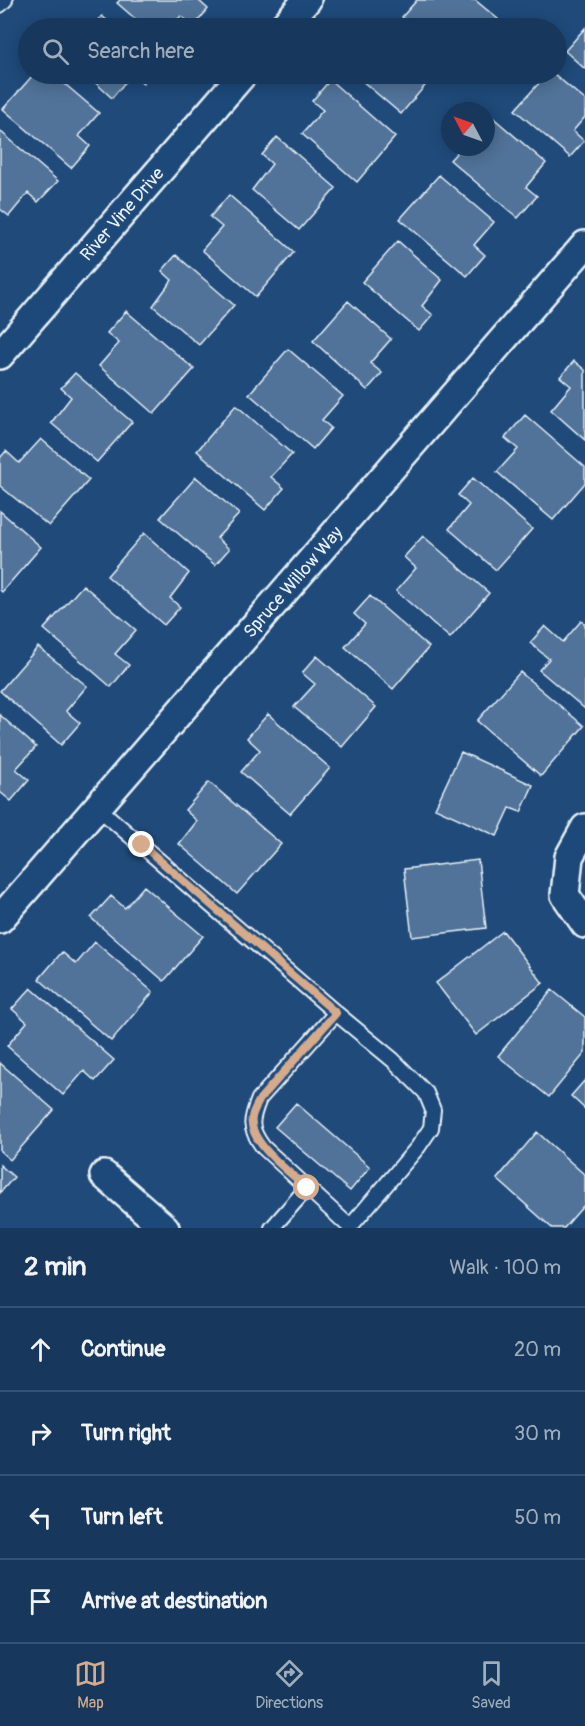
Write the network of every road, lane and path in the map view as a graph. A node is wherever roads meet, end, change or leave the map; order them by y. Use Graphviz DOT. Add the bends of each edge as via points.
graph roads {
  1 [pos="5,0"];
  2 [pos="307,0"];
  3 [pos="0,6"];
  4 [pos="291,18"];
  5 [pos="234,84"];
  6 [pos="585,245"];
  7 [pos="0,355"];
  8 [pos="97,807"];
  9 [pos="585,828"];
  10 [pos="0,919"];
  11 [pos="585,924"];
  12 [pos="336,1013"];
  13 [pos="104,1175"];
  14 [pos="307,1188"];
  15 [pos="165,1228"];
  16 [pos="272,1228"];
  1 -- 3 [label="lane"];
  2 -- 4 [label="street"];
  5 -- 7 [label="street, River Vine Drive"];
  6 -- 8 [label="street, Spruce Willow Way"];
  8 -- 10 [label="street, Spruce Willow Way"];
  8 -- 12 [label="lane"];
  9 -- 11 [label="street" via="569,857 565,895"];
  12 -- 14 [label="lane" via="260,1099 252,1117 253,1133 263,1147"];
  12 -- 14 [label="lane" via="426,1093 433,1110 431,1128 350,1227"];
  13 -- 15 [label="street"];
  14 -- 16 [label="lane"];
}
